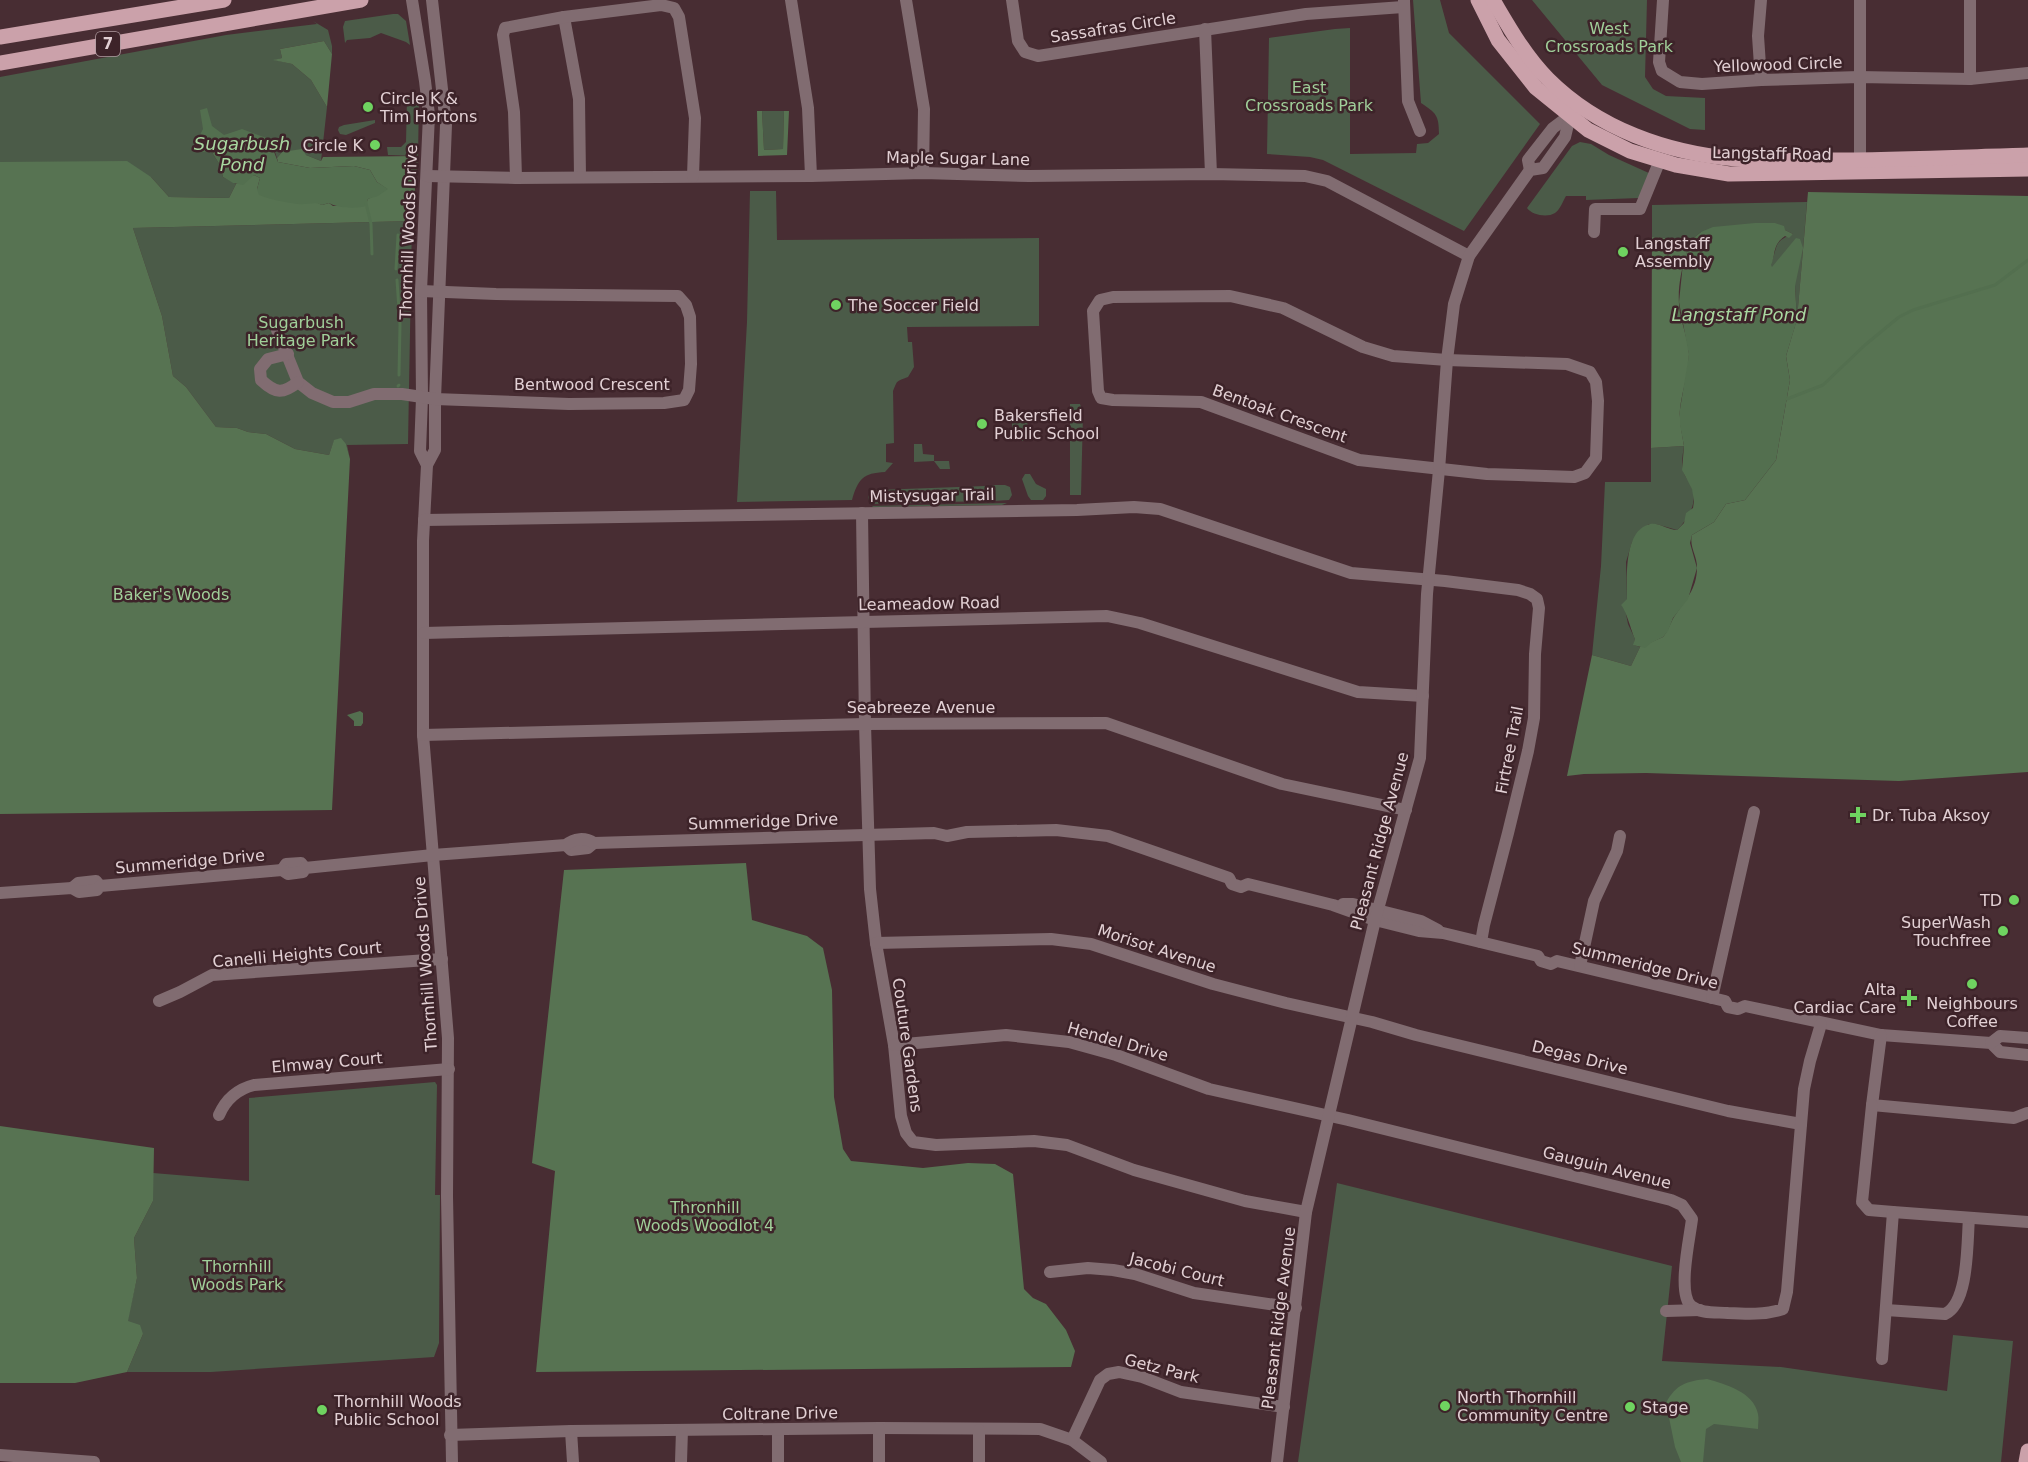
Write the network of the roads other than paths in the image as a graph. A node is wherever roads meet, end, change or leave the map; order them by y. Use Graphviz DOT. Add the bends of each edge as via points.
graph roads {
  1 [pos="224,0"];
  2 [pos="361,0"];
  3 [pos="412,0"];
  4 [pos="432,0"];
  5 [pos="791,0"];
  6 [pos="906,0"];
  7 [pos="1012,0"];
  8 [pos="1478,0"];
  9 [pos="1493,0"];
  10 [pos="1662,0"];
  11 [pos="1761,0"];
  12 [pos="1860,0"];
  13 [pos="1970,0"];
  14 [pos="1403,4"];
  15 [pos="564,17"];
  16 [pos="1205,29"];
  17 [pos="0,37"];
  18 [pos="0,63"];
  19 [pos="2028,73"];
  20 [pos="1859,78"];
  21 [pos="1970,79"];
  22 [pos="1761,80"];
  23 [pos="1575,110"];
  24 [pos="1420,130"];
  25 [pos="2028,155"];
  26 [pos="1660,160"];
  27 [pos="1860,166"];
  28 [pos="2028,169"];
  29 [pos="923,172"];
  30 [pos="1211,174"];
  31 [pos="427,176"];
  32 [pos="693,176"];
  33 [pos="811,176"];
  34 [pos="444,177"];
  35 [pos="580,177"];
  36 [pos="516,178"];
  37 [pos="1594,232"];
  38 [pos="1469,256"];
  39 [pos="421,291"];
  40 [pos="439,293"];
  41 [pos="277,330"];
  42 [pos="288,354"];
  43 [pos="1447,360"];
  44 [pos="298,382"];
  45 [pos="422,398"];
  46 [pos="435,399"];
  47 [pos="427,465"];
  48 [pos="1439,470"];
  49 [pos="862,513"];
  50 [pos="424,520"];
  51 [pos="1429,580"];
  52 [pos="863,622"];
  53 [pos="424,633"];
  54 [pos="1423,696"];
  55 [pos="865,723"];
  56 [pos="423,735"];
  57 [pos="1406,810"];
  58 [pos="1754,812"];
  59 [pos="868,835"];
  60 [pos="1620,836"];
  61 [pos="433,855"];
  62 [pos="0,893"];
  63 [pos="1376,915"];
  64 [pos="1481,942"];
  65 [pos="876,943"];
  66 [pos="442,959"];
  67 [pos="1580,966"];
  68 [pos="1719,1000"];
  69 [pos="159,1001"];
  70 [pos="1353,1018"];
  71 [pos="1821,1024"];
  72 [pos="1881,1035"];
  73 [pos="2028,1038"];
  74 [pos="1991,1043"];
  75 [pos="894,1045"];
  76 [pos="2028,1055"];
  77 [pos="449,1069"];
  78 [pos="1872,1105"];
  79 [pos="2027,1113"];
  80 [pos="219,1115"];
  81 [pos="1328,1116"];
  82 [pos="1801,1124"];
  83 [pos="1306,1212"];
  84 [pos="1893,1212"];
  85 [pos="1969,1218"];
  86 [pos="2028,1222"];
  87 [pos="1050,1272"];
  88 [pos="1296,1308"];
  89 [pos="1700,1310"];
  90 [pos="1886,1310"];
  91 [pos="1666,1311"];
  92 [pos="1882,1359"];
  93 [pos="1284,1407"];
  94 [pos="879,1428"];
  95 [pos="682,1430"];
  96 [pos="778,1430"];
  97 [pos="979,1430"];
  98 [pos="572,1431"];
  99 [pos="450,1435"];
  100 [pos="1072,1440"];
  101 [pos="2028,1451"];
  102 [pos="0,1455"];
  103 [pos="94,1462"];
  104 [pos="452,1462"];
  105 [pos="573,1462"];
  106 [pos="681,1462"];
  107 [pos="778,1462"];
  108 [pos="879,1462"];
  109 [pos="979,1462"];
  110 [pos="1101,1462"];
  111 [pos="1276,1462"];
  112 [pos="2026,1462"];
  1 -- 17 [label="main road, 7"];
  2 -- 18 [label="main road, 7"];
  3 -- 31 [label="street, Thornhill Woods Drive" via="429,115"];
  4 -- 34 [label="street, Thornhill Woods Drive" via="446,125"];
  5 -- 33 [label="street" via="808,107"];
  6 -- 29 [label="street" via="924,109"];
  7 -- 16 [label="street, Sassafras Circle" via="1018,41 1025,52 1038,56"];
  8 -- 23 [label="main road, Langstaff Road" via="1498,40 1536,88"];
  9 -- 23 [label="main road, Langstaff Road" via="1514,36"];
  10 -- 22 [label="street, Yellowood Circle" via="1662,71 1680,82 1702,84"];
  11 -- 22 [label="street"];
  12 -- 20 [label="street"];
  13 -- 21 [label="street"];
  14 -- 16 [label="street, Sassafras Circle"];
  14 -- 24 [label="street, Sassafras Circle" via="1408,101"];
  15 -- 32 [label="street" via="661,5 674,8 679,17 695,118"];
  15 -- 35 [label="street" via="579,99"];
  15 -- 36 [label="street" via="505,28"];
  16 -- 30 [label="street"];
  19 -- 21 [label="street, Yellowood Circle"];
  20 -- 21 [label="street, Yellowood Circle"];
  20 -- 22 [label="street, Yellowood Circle"];
  20 -- 27 [label="street"];
  23 -- 26 [label="main road, Langstaff Road" via="1588,130 1630,151"];
  23 -- 27 [label="main road, Langstaff Road" via="1641,139 1694,154"];
  23 -- 38 [label="street, Pleasant Ridge Avenue" via="1565,137 1543,168 1530,170"];
  25 -- 27 [label="main road, Langstaff Road"];
  26 -- 27 [label="main road, Langstaff Road" via="1729,174"];
  26 -- 37 [label="street" via="1640,209 1595,208"];
  27 -- 28 [label="main road, Langstaff Road"];
  29 -- 30 [label="street, Maple Sugar Lane" via="1029,176"];
  29 -- 33 [label="street, Maple Sugar Lane"];
  30 -- 38 [label="street, Maple Sugar Lane" via="1305,176 1327,181"];
  31 -- 34 [label="street, Maple Sugar Lane"];
  31 -- 39 [label="street, Thornhill Woods Drive"];
  32 -- 33 [label="street, Maple Sugar Lane"];
  32 -- 35 [label="street, Maple Sugar Lane"];
  34 -- 36 [label="street, Maple Sugar Lane"];
  34 -- 40 [label="street, Thornhill Woods Drive"];
  35 -- 36 [label="street, Maple Sugar Lane"];
  38 -- 43 [label="street, Pleasant Ridge Avenue" via="1454,304"];
  39 -- 40 [label="street, Bentwood Crescent"];
  39 -- 45 [label="street, Thornhill Woods Drive"];
  40 -- 46 [label="street, Thornhill Woods Drive"];
  40 -- 46 [label="street, Bentwood Crescent" via="678,296 690,317 691,364 684,400 664,403"];
  41 -- 42 [label="street"];
  42 -- 44 [label="street"];
  42 -- 44 [label="street" via="268,360 260,369 261,381 278,392"];
  43 -- 48 [label="street, Pleasant Ridge Avenue"];
  43 -- 48 [label="street" via="1568,364 1590,372 1596,382 1598,401 1596,458 1585,473 1574,477"];
  43 -- 48 [label="street, Bentoak Crescent" via="1393,356 1363,347 1283,308 1230,296 1113,297 1100,300 1093,311 1101,398 1201,402 1359,460"];
  44 -- 45 [label="street, Bentwood Crescent" via="333,402 349,402 374,394"];
  45 -- 46 [label="street, Bentwood Crescent"];
  45 -- 47 [label="street, Thornhill Woods Drive" via="420,451"];
  46 -- 47 [label="street, Thornhill Woods Drive" via="435,450"];
  47 -- 50 [label="street, Thornhill Woods Drive"];
  48 -- 51 [label="street, Pleasant Ridge Avenue"];
  49 -- 50 [label="street, Mistysugar Trail"];
  49 -- 51 [label="street, Mistysugar Trail" via="1160,509 1352,573"];
  49 -- 52 [label="street, Couture Gardens"];
  50 -- 53 [label="street, Thornhill Woods Drive"];
  51 -- 54 [label="street, Pleasant Ridge Avenue"];
  51 -- 64 [label="street, Firtree Trail" via="1518,590 1537,599 1539,608 1534,718"];
  52 -- 53 [label="street, Leameadow Road"];
  52 -- 54 [label="street, Leameadow Road" via="1107,616 1140,622 1358,692"];
  52 -- 55 [label="street, Couture Gardens"];
  53 -- 56 [label="street, Thornhill Woods Drive"];
  54 -- 57 [label="street, Pleasant Ridge Avenue" via="1420,758"];
  55 -- 56 [label="street, Seabreeze Avenue"];
  55 -- 57 [label="street, Seabreeze Avenue" via="1106,723 1282,784"];
  55 -- 59 [label="street, Couture Gardens"];
  56 -- 61 [label="street, Thornhill Woods Drive"];
  57 -- 63 [label="street, Pleasant Ridge Avenue"];
  58 -- 68 [label="street"];
  59 -- 61 [label="street, Summeridge Drive" via="594,843 572,840 566,845"];
  59 -- 63 [label="street, Summeridge Drive" via="947,836 1056,830 1108,836 1229,879 1241,887 1248,884 1333,905 1353,904"];
  59 -- 65 [label="street, Couture Gardens"];
  60 -- 67 [label="street" via="1594,901"];
  61 -- 62 [label="street, Summeridge Drive" via="305,868 303,872 288,874 282,870 100,886 97,890 79,892 72,888"];
  61 -- 66 [label="street, Thornhill Woods Drive"];
  63 -- 64 [label="street, Summeridge Drive" via="1421,921 1443,933"];
  63 -- 70 [label="street, Pleasant Ridge Avenue"];
  64 -- 67 [label="street, Summeridge Drive" via="1538,956 1551,964 1557,961"];
  65 -- 70 [label="street, Morisot Avenue" via="1051,939 1091,944 1213,984"];
  65 -- 75 [label="street, Couture Gardens"];
  66 -- 69 [label="street, Canelli Heights Court" via="212,975"];
  66 -- 77 [label="street, Thornhill Woods Drive"];
  67 -- 68 [label="street, Summeridge Drive"];
  68 -- 71 [label="street, Summeridge Drive" via="1738,1010 1745,1006"];
  70 -- 81 [label="street, Pleasant Ridge Avenue"];
  70 -- 82 [label="street, Degas Drive" via="1728,1111"];
  71 -- 72 [label="street, Summeridge Drive"];
  71 -- 82 [label="street" via="1806,1080"];
  72 -- 74 [label="street, Summeridge Drive"];
  72 -- 78 [label="street"];
  73 -- 74 [label="street, Summeridge Drive" via="2000,1036"];
  74 -- 76 [label="street, Summeridge Drive" via="2000,1052"];
  75 -- 81 [label="street, Hendel Drive" via="1006,1035 1069,1042 1209,1089"];
  75 -- 83 [label="street, Couture Gardens" via="901,1116 913,1142 936,1145 1034,1141 1067,1145 1134,1170 1245,1202"];
  77 -- 80 [label="street, Elmway Court" via="254,1085 233,1095"];
  77 -- 99 [label="street, Thornhill Woods Drive"];
  78 -- 79 [label="street" via="2014,1118"];
  78 -- 84 [label="street" via="1861,1198 1869,1210"];
  81 -- 83 [label="street, Pleasant Ridge Avenue"];
  81 -- 89 [label="street, Gauguin Avenue" via="1682,1204 1692,1219 1684,1285 1686,1300"];
  82 -- 89 [label="street" via="1783,1309 1749,1314"];
  83 -- 88 [label="street, Pleasant Ridge Avenue"];
  84 -- 85 [label="street"];
  84 -- 90 [label="street"];
  85 -- 86 [label="street"];
  85 -- 90 [label="street" via="1962,1290 1952,1310 1945,1314"];
  87 -- 88 [label="street, Jacobi Court" via="1113,1270 1194,1293"];
  88 -- 93 [label="street, Pleasant Ridge Avenue"];
  89 -- 91 [label="street"];
  90 -- 92 [label="street"];
  93 -- 100 [label="street, Getz Park" via="1181,1392 1119,1372 1100,1380"];
  93 -- 111 [label="street, Pleasant Ridge Avenue"];
  94 -- 96 [label="street, Coltrane Drive"];
  94 -- 97 [label="street, Coltrane Drive"];
  94 -- 108 [label="street"];
  95 -- 96 [label="street, Coltrane Drive"];
  95 -- 98 [label="street, Coltrane Drive"];
  95 -- 106 [label="street"];
  96 -- 107 [label="street"];
  97 -- 100 [label="street, Coltrane Drive" via="1040,1429"];
  97 -- 109 [label="street"];
  98 -- 99 [label="street, Coltrane Drive"];
  98 -- 105 [label="street"];
  99 -- 104 [label="street, Thornhill Woods Drive"];
  100 -- 110 [label="street, Coltrane Drive"];
  101 -- 112 [label="main road"];
  102 -- 103 [label="street"];
}
